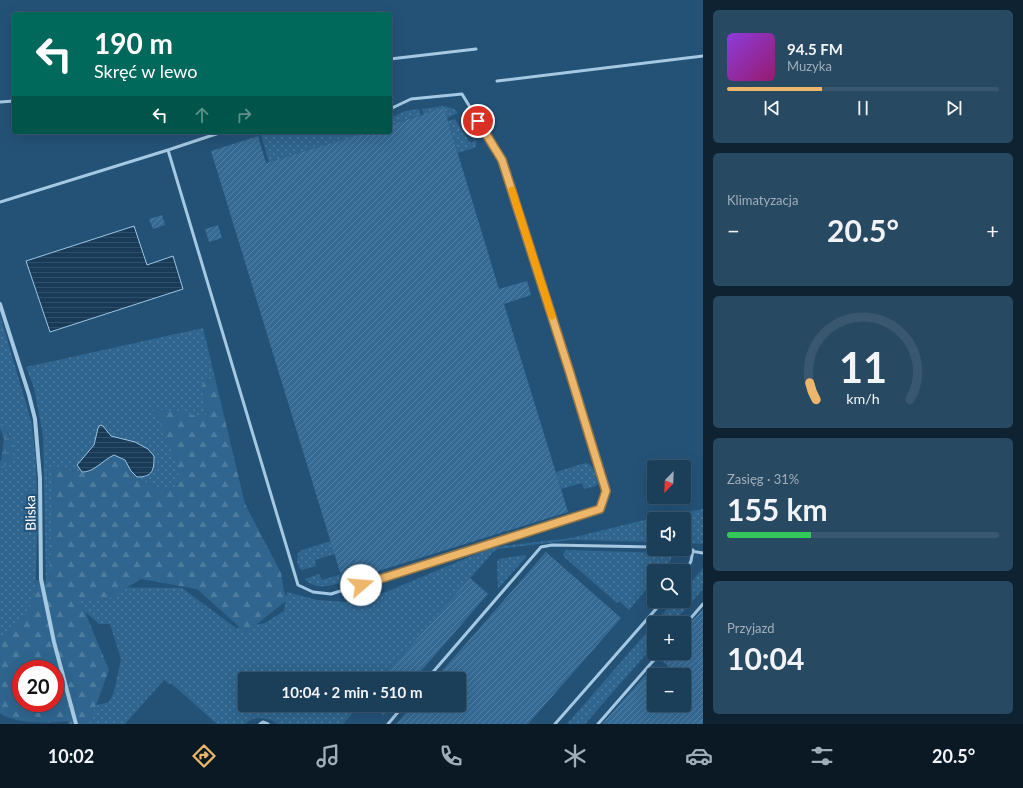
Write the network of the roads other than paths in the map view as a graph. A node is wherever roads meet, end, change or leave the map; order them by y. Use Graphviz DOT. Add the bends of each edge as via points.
graph roads {
  1 [pos="476,49"];
  2 [pos="703,56"];
  3 [pos="392,59"];
  4 [pos="497,81"];
  5 [pos="12,101"];
  6 [pos="0,102"];
  7 [pos="392,108"];
  8 [pos="216,134"];
  9 [pos="168,150"];
  10 [pos="0,202"];
  11 [pos="0,304"];
  12 [pos="647,547"];
  13 [pos="693,550"];
  14 [pos="703,553"];
  15 [pos="689,564"];
  16 [pos="703,604"];
  17 [pos="657,608"];
  18 [pos="691,618"];
  19 [pos="654,660"];
  20 [pos="433,672"];
  21 [pos="398,712"];
  22 [pos="76,724"];
  23 [pos="260,724"];
  24 [pos="268,724"];
  25 [pos="388,724"];
  26 [pos="556,724"];
  27 [pos="598,724"];
  1 -- 3 [label="lane"];
  2 -- 4 [label="lane"];
  5 -- 6 [label="lane"];
  7 -- 9 [label="lane" via="411,100 462,94 502,160 606,491 600,509 331,594 313,592 298,584"];
  8 -- 9 [label="lane"];
  9 -- 10 [label="lane"];
  11 -- 22 [label="street, Bliska" via="35,419 40,478 41,579 54,642"];
  12 -- 20 [label="lane" via="541,547"];
  13 -- 14 [label="lane"];
  13 -- 15 [label="lane"];
  16 -- 18 [label="lane"];
  17 -- 26 [label="lane"];
  19 -- 27 [label="lane"];
  21 -- 25 [label="lane"];
  23 -- 24 [label="lane"];
}
